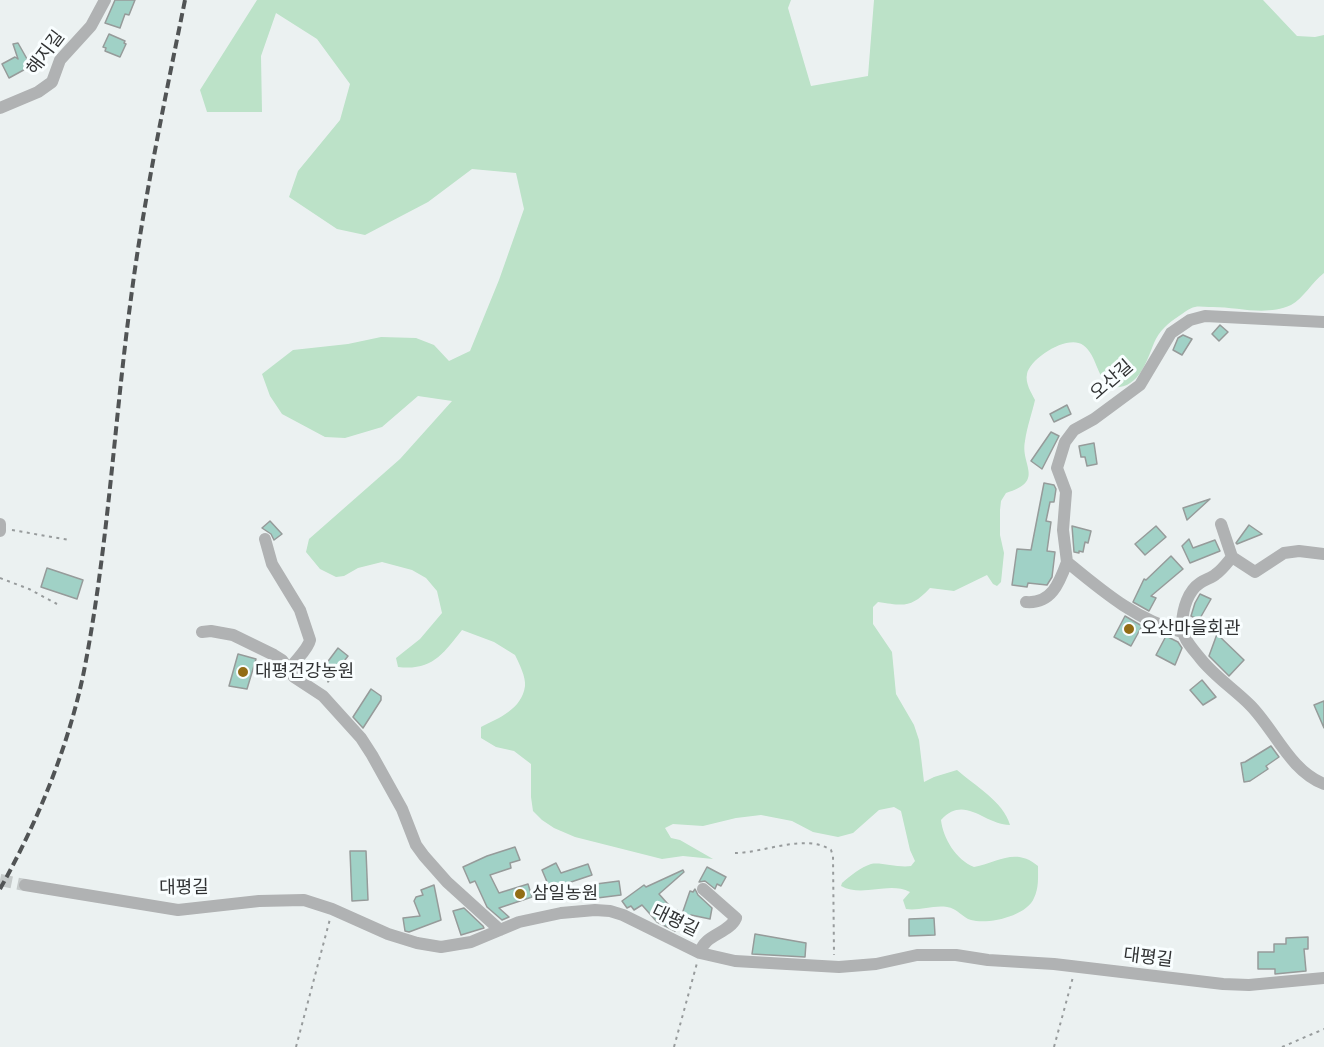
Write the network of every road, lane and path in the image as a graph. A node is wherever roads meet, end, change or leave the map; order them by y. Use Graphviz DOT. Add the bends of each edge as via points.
graph roads {
  1 [pos="105,0"];
  2 [pos="0,108"];
  3 [pos="1324,322"];
  4 [pos="1221,524"];
  5 [pos="2,529"];
  6 [pos="265,539"];
  7 [pos="69,540"];
  8 [pos="1324,554"];
  9 [pos="1232,557"];
  10 [pos="1066,562"];
  11 [pos="0,578"];
  12 [pos="1026,602"];
  13 [pos="57,604"];
  14 [pos="202,632"];
  15 [pos="1182,632"];
  16 [pos="289,670"];
  17 [pos="1324,784"];
  18 [pos="735,853"];
  19 [pos="25,885"];
  20 [pos="703,889"];
  21 [pos="332,909"];
  22 [pos="500,930"];
  23 [pos="700,953"];
  24 [pos="1076,966"];
  25 [pos="834,967"];
  26 [pos="1324,978"];
  27 [pos="1324,1029"];
  28 [pos="296,1047"];
  29 [pos="674,1047"];
  30 [pos="1054,1047"];
  31 [pos="1282,1047"];
  1 -- 2 [label="lane, 해지길" via="91,26 60,60 52,82"];
  3 -- 10 [label="lane, 오산길" via="1205,316 1190,320 1171,333 1140,385 1078,427 1065,442 1057,468 1066,492"];
  4 -- 9 [label="lane"];
  5 -- 7 [label="path"];
  6 -- 16 [label="lane" via="270,560 300,610 310,640"];
  8 -- 9 [label="lane" via="1284,553 1255,572"];
  9 -- 15 [label="lane" via="1215,576 1192,590 1184,609"];
  10 -- 12 [label="lane, 오산길" via="1048,597"];
  10 -- 15 [label="lane" via="1125,606"];
  11 -- 13 [label="path"];
  14 -- 16 [label="lane" via="211,630 244,639 282,660"];
  15 -- 17 [label="lane" via="1202,661 1262,718 1300,768"];
  16 -- 22 [label="lane" via="323,696 361,738 402,809 416,845 447,882"];
  18 -- 25 [label="path" via="790,844 818,844 831,850"];
  19 -- 21 [label="lane, 대평길" via="178,910 295,899"];
  20 -- 23 [label="lane" via="736,918 704,943"];
  21 -- 22 [label="lane, 대평길" via="388,934 430,946 462,944"];
  21 -- 28 [label="path"];
  22 -- 23 [label="lane, 대평길" via="553,914 605,911 623,915"];
  23 -- 25 [label="lane, 대평길" via="749,963"];
  23 -- 29 [label="path"];
  24 -- 25 [label="lane, 대평길" via="935,954"];
  24 -- 26 [label="lane, 대평길" via="1223,984"];
  24 -- 30 [label="path"];
  27 -- 31 [label="path"];
}
